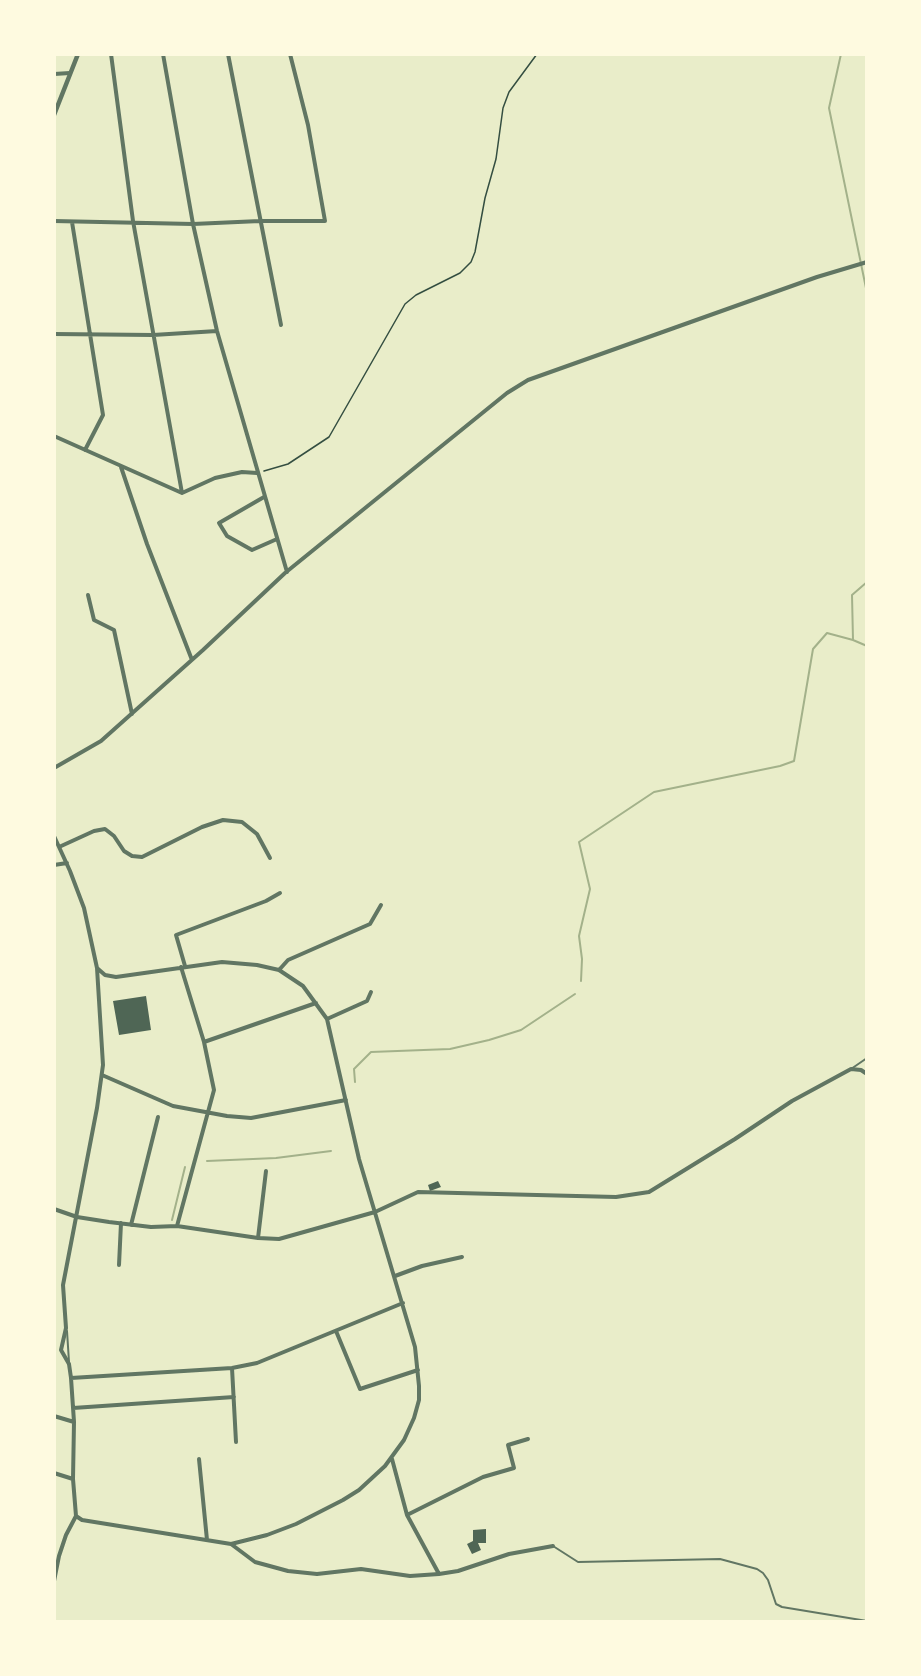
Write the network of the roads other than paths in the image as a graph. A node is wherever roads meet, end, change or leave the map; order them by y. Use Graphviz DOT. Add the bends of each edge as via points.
graph roads {
  1 [pos="78,54"];
  2 [pos="111,54"];
  3 [pos="163,54"];
  4 [pos="228,54"];
  5 [pos="290,54"];
  6 [pos="70,73"];
  7 [pos="54,74"];
  8 [pos="54,115"];
  9 [pos="54,221"];
  10 [pos="132,221"];
  11 [pos="260,221"];
  12 [pos="72,222"];
  13 [pos="193,224"];
  14 [pos="865,262"];
  15 [pos="281,325"];
  16 [pos="217,331"];
  17 [pos="54,334"];
  18 [pos="90,335"];
  19 [pos="153,335"];
  20 [pos="54,436"];
  21 [pos="85,450"];
  22 [pos="121,466"];
  23 [pos="257,473"];
  24 [pos="182,493"];
  25 [pos="264,497"];
  26 [pos="277,539"];
  27 [pos="287,572"];
  28 [pos="88,595"];
  29 [pos="192,660"];
  30 [pos="132,715"];
  31 [pos="54,768"];
  32 [pos="54,836"];
  33 [pos="59,847"];
  34 [pos="270,858"];
  35 [pos="67,863"];
  36 [pos="54,865"];
  37 [pos="280,893"];
  38 [pos="381,905"];
  39 [pos="183,967"];
  40 [pos="97,968"];
  41 [pos="279,970"];
  42 [pos="370,992"];
  43 [pos="316,1003"];
  44 [pos="327,1019"];
  45 [pos="204,1042"];
  46 [pos="867,1058"];
  47 [pos="851,1069"];
  48 [pos="867,1074"];
  49 [pos="102,1076"];
  50 [pos="346,1100"];
  51 [pos="209,1113"];
  52 [pos="158,1117"];
  53 [pos="266,1171"];
  54 [pos="54,1209"];
  55 [pos="375,1212"];
  56 [pos="77,1217"];
  57 [pos="121,1224"];
  58 [pos="131,1225"];
  59 [pos="177,1226"];
  60 [pos="258,1238"];
  61 [pos="462,1257"];
  62 [pos="119,1266"];
  63 [pos="394,1276"];
  64 [pos="403,1303"];
  65 [pos="66,1328"];
  66 [pos="336,1331"];
  67 [pos="69,1364"];
  68 [pos="232,1368"];
  69 [pos="418,1370"];
  70 [pos="71,1378"];
  71 [pos="234,1397"];
  72 [pos="73,1408"];
  73 [pos="54,1416"];
  74 [pos="74,1422"];
  75 [pos="528,1439"];
  76 [pos="236,1442"];
  77 [pos="392,1458"];
  78 [pos="199,1459"];
  79 [pos="54,1473"];
  80 [pos="73,1479"];
  81 [pos="407,1515"];
  82 [pos="76,1516"];
  83 [pos="207,1540"];
  84 [pos="231,1544"];
  85 [pos="553,1546"];
  86 [pos="439,1574"];
  87 [pos="54,1578"];
  88 [pos="867,1621"];
  1 -- 6 [label="street"];
  2 -- 10 [label="street"];
  3 -- 13 [label="street"];
  4 -- 11 [label="street"];
  5 -- 11 [label="street" via="308,125 325,221"];
  6 -- 7 [label="street"];
  6 -- 8 [label="street"];
  9 -- 12 [label="street"];
  10 -- 12 [label="street"];
  10 -- 13 [label="street"];
  10 -- 19 [label="street"];
  11 -- 13 [label="street"];
  11 -- 15 [label="street"];
  12 -- 18 [label="street"];
  13 -- 16 [label="street"];
  14 -- 27 [label="street" via="528,380"];
  16 -- 19 [label="street"];
  16 -- 23 [label="street"];
  17 -- 18 [label="street"];
  18 -- 19 [label="street"];
  18 -- 21 [label="street" via="104,415"];
  19 -- 24 [label="street"];
  20 -- 21 [label="street"];
  21 -- 22 [label="street"];
  22 -- 24 [label="street"];
  22 -- 29 [label="street"];
  23 -- 24 [label="street" via="215,478"];
  23 -- 25 [label="street"];
  25 -- 26 [label="street"];
  25 -- 26 [label="street" via="219,523 227,536 252,550"];
  26 -- 27 [label="street"];
  27 -- 29 [label="street"];
  28 -- 30 [label="street" via="94,620 114,630"];
  29 -- 30 [label="street"];
  30 -- 31 [label="street" via="101,741"];
  32 -- 33 [label="street"];
  33 -- 34 [label="street" via="105,829 124,851 142,856 223,820 242,822 257,834"];
  33 -- 35 [label="street"];
  35 -- 36 [label="street"];
  35 -- 40 [label="street" via="84,908"];
  37 -- 39 [label="street" via="176,935"];
  38 -- 41 [label="street" via="370,924 288,960"];
  39 -- 40 [label="street" via="116,977"];
  39 -- 41 [label="street" via="222,962"];
  39 -- 45 [label="street"];
  40 -- 49 [label="street"];
  41 -- 43 [label="street" via="303,986"];
  42 -- 44 [label="street" via="367,1001"];
  43 -- 44 [label="street"];
  43 -- 45 [label="street"];
  44 -- 50 [label="street"];
  45 -- 51 [label="street" via="214,1090"];
  46 -- 47 [label="lane"];
  47 -- 48 [label="street"];
  47 -- 55 [label="street" via="792,1101 649,1192 616,1197 418,1192"];
  49 -- 51 [label="street" via="173,1106"];
  49 -- 56 [label="street"];
  50 -- 51 [label="street" via="251,1118"];
  50 -- 55 [label="street"];
  51 -- 59 [label="street"];
  52 -- 58 [label="street"];
  53 -- 60 [label="street"];
  54 -- 56 [label="street"];
  55 -- 60 [label="street" via="279,1239"];
  55 -- 63 [label="street"];
  56 -- 57 [label="street"];
  56 -- 65 [label="street" via="63,1286"];
  57 -- 58 [label="street"];
  57 -- 62 [label="street"];
  58 -- 59 [label="street"];
  59 -- 60 [label="street"];
  61 -- 63 [label="street"];
  63 -- 64 [label="street"];
  64 -- 66 [label="street"];
  64 -- 69 [label="street"];
  65 -- 67 [label="lane"];
  65 -- 67 [label="street" via="61,1350"];
  66 -- 68 [label="street" via="257,1363"];
  66 -- 69 [label="street" via="360,1389"];
  67 -- 70 [label="street"];
  68 -- 70 [label="street"];
  68 -- 71 [label="street"];
  69 -- 77 [label="street" via="419,1400 414,1418"];
  70 -- 72 [label="street"];
  71 -- 72 [label="street"];
  71 -- 76 [label="street"];
  72 -- 74 [label="street"];
  73 -- 74 [label="street"];
  74 -- 80 [label="street"];
  75 -- 81 [label="street" via="508,1445 514,1468 483,1477"];
  77 -- 81 [label="street"];
  77 -- 84 [label="street" via="373,1479 343,1500 296,1524"];
  78 -- 83 [label="street"];
  79 -- 80 [label="street"];
  80 -- 82 [label="street"];
  81 -- 86 [label="street"];
  82 -- 83 [label="street" via="81,1520"];
  82 -- 87 [label="street" via="66,1535"];
  83 -- 84 [label="street"];
  84 -- 86 [label="street" via="255,1562 288,1571 317,1574 361,1569 410,1576"];
  85 -- 86 [label="street"];
  85 -- 88 [label="lane" via="578,1562 720,1559 763,1573 776,1604 782,1607"];
}
